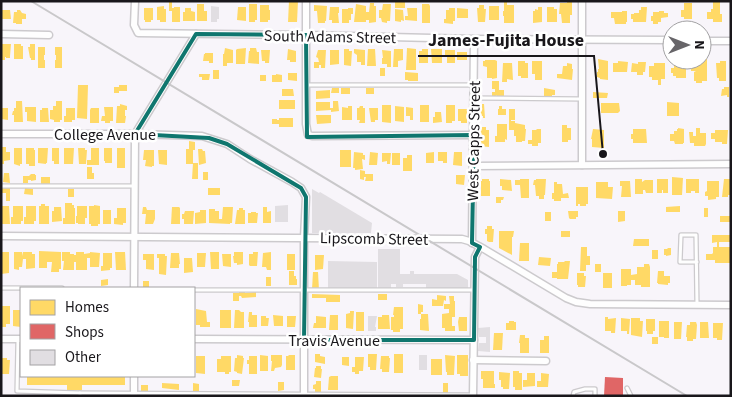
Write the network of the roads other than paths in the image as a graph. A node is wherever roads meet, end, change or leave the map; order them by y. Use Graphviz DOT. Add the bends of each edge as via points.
graph roads {
  1 [pos="135,1"];
  2 [pos="306,1"];
  3 [pos="582,1"];
  4 [pos="1,34"];
  5 [pos="196,34"];
  6 [pos="49,35"];
  7 [pos="306,35"];
  8 [pos="474,39"];
  9 [pos="582,39"];
  10 [pos="662,40"];
  11 [pos="712,41"];
  12 [pos="731,41"];
  13 [pos="306,85"];
  14 [pos="474,85"];
  15 [pos="474,98"];
  16 [pos="582,99"];
  17 [pos="1,134"];
  18 [pos="135,134"];
  19 [pos="474,134"];
  20 [pos="731,164"];
  21 [pos="582,165"];
  22 [pos="473,166"];
  23 [pos="1,186"];
  24 [pos="134,186"];
  25 [pos="1,236"];
  26 [pos="134,238"];
  27 [pos="304,238"];
  28 [pos="472,243"];
  29 [pos="480,247"];
  30 [pos="697,262"];
  31 [pos="134,287"];
  32 [pos="1,288"];
  33 [pos="20,288"];
  34 [pos="195,290"];
  35 [pos="304,290"];
  36 [pos="474,290"];
  37 [pos="697,304"];
  38 [pos="731,305"];
  39 [pos="1,339"];
  40 [pos="20,339"];
  41 [pos="195,339"];
  42 [pos="304,340"];
  43 [pos="474,340"];
  44 [pos="474,360"];
  45 [pos="546,361"];
  46 [pos="134,377"];
  47 [pos="627,388"];
  48 [pos="80,394"];
  49 [pos="105,394"];
  50 [pos="134,394"];
  51 [pos="304,395"];
  52 [pos="473,395"];
  53 [pos="573,396"];
  54 [pos="595,396"];
  55 [pos="631,396"];
  1 -- 5 [label="street, South Adams Street" via="134,24 138,33"];
  2 -- 7 [label="street"];
  3 -- 9 [label="street"];
  4 -- 6 [label="street"];
  5 -- 7 [label="street, South Adams Street"];
  5 -- 18 [label="street"];
  7 -- 8 [label="street, South Adams Street"];
  7 -- 13 [label="street"];
  8 -- 9 [label="street, South Adams Street"];
  8 -- 14 [label="street, West Capps Street"];
  9 -- 10 [label="street, South Adams Street"];
  9 -- 16 [label="street"];
  11 -- 12 [label="street"];
  13 -- 14 [label="lane"];
  13 -- 19 [label="street" via="308,135"];
  14 -- 15 [label="street, West Capps Street"];
  15 -- 16 [label="lane"];
  15 -- 19 [label="street, West Capps Street"];
  16 -- 21 [label="street"];
  17 -- 18 [label="street, College Avenue"];
  18 -- 24 [label="street"];
  18 -- 27 [label="street, College Avenue" via="194,134 209,138 227,144 292,182 306,197"];
  19 -- 22 [label="street, West Capps Street"];
  20 -- 21 [label="street"];
  21 -- 22 [label="street"];
  22 -- 28 [label="street, West Capps Street"];
  23 -- 24 [label="lane"];
  24 -- 26 [label="street"];
  25 -- 26 [label="street, Lipscomb Street"];
  26 -- 27 [label="street, Lipscomb Street"];
  26 -- 31 [label="street"];
  27 -- 28 [label="street, Lipscomb Street" via="462,239"];
  27 -- 35 [label="street, College Avenue"];
  28 -- 29 [label="street, Lipscomb Street"];
  29 -- 36 [label="street" via="475,256"];
  29 -- 37 [label="street, Lipscomb Street" via="576,302"];
  30 -- 30 [label="lane" via="696,235 680,235 680,262"];
  30 -- 37 [label="lane"];
  32 -- 33 [label="lane"];
  34 -- 35 [label="lane"];
  35 -- 36 [label="lane"];
  35 -- 42 [label="street, College Avenue"];
  36 -- 43 [label="street"];
  37 -- 38 [label="street, Lipscomb Street"];
  39 -- 40 [label="street"];
  40 -- 48 [label="lane" via="17,390"];
  41 -- 42 [label="street, Travis Avenue"];
  42 -- 43 [label="street, Travis Avenue"];
  42 -- 51 [label="street, College Avenue"];
  43 -- 44 [label="street"];
  44 -- 45 [label="street"];
  44 -- 52 [label="street"];
  46 -- 50 [label="street"];
  47 -- 55 [label="lane"];
  48 -- 49 [label="lane"];
  49 -- 50 [label="lane"];
  50 -- 51 [label="lane"];
  51 -- 52 [label="lane"];
  53 -- 54 [label="lane" via="574,392 595,389"];
}
